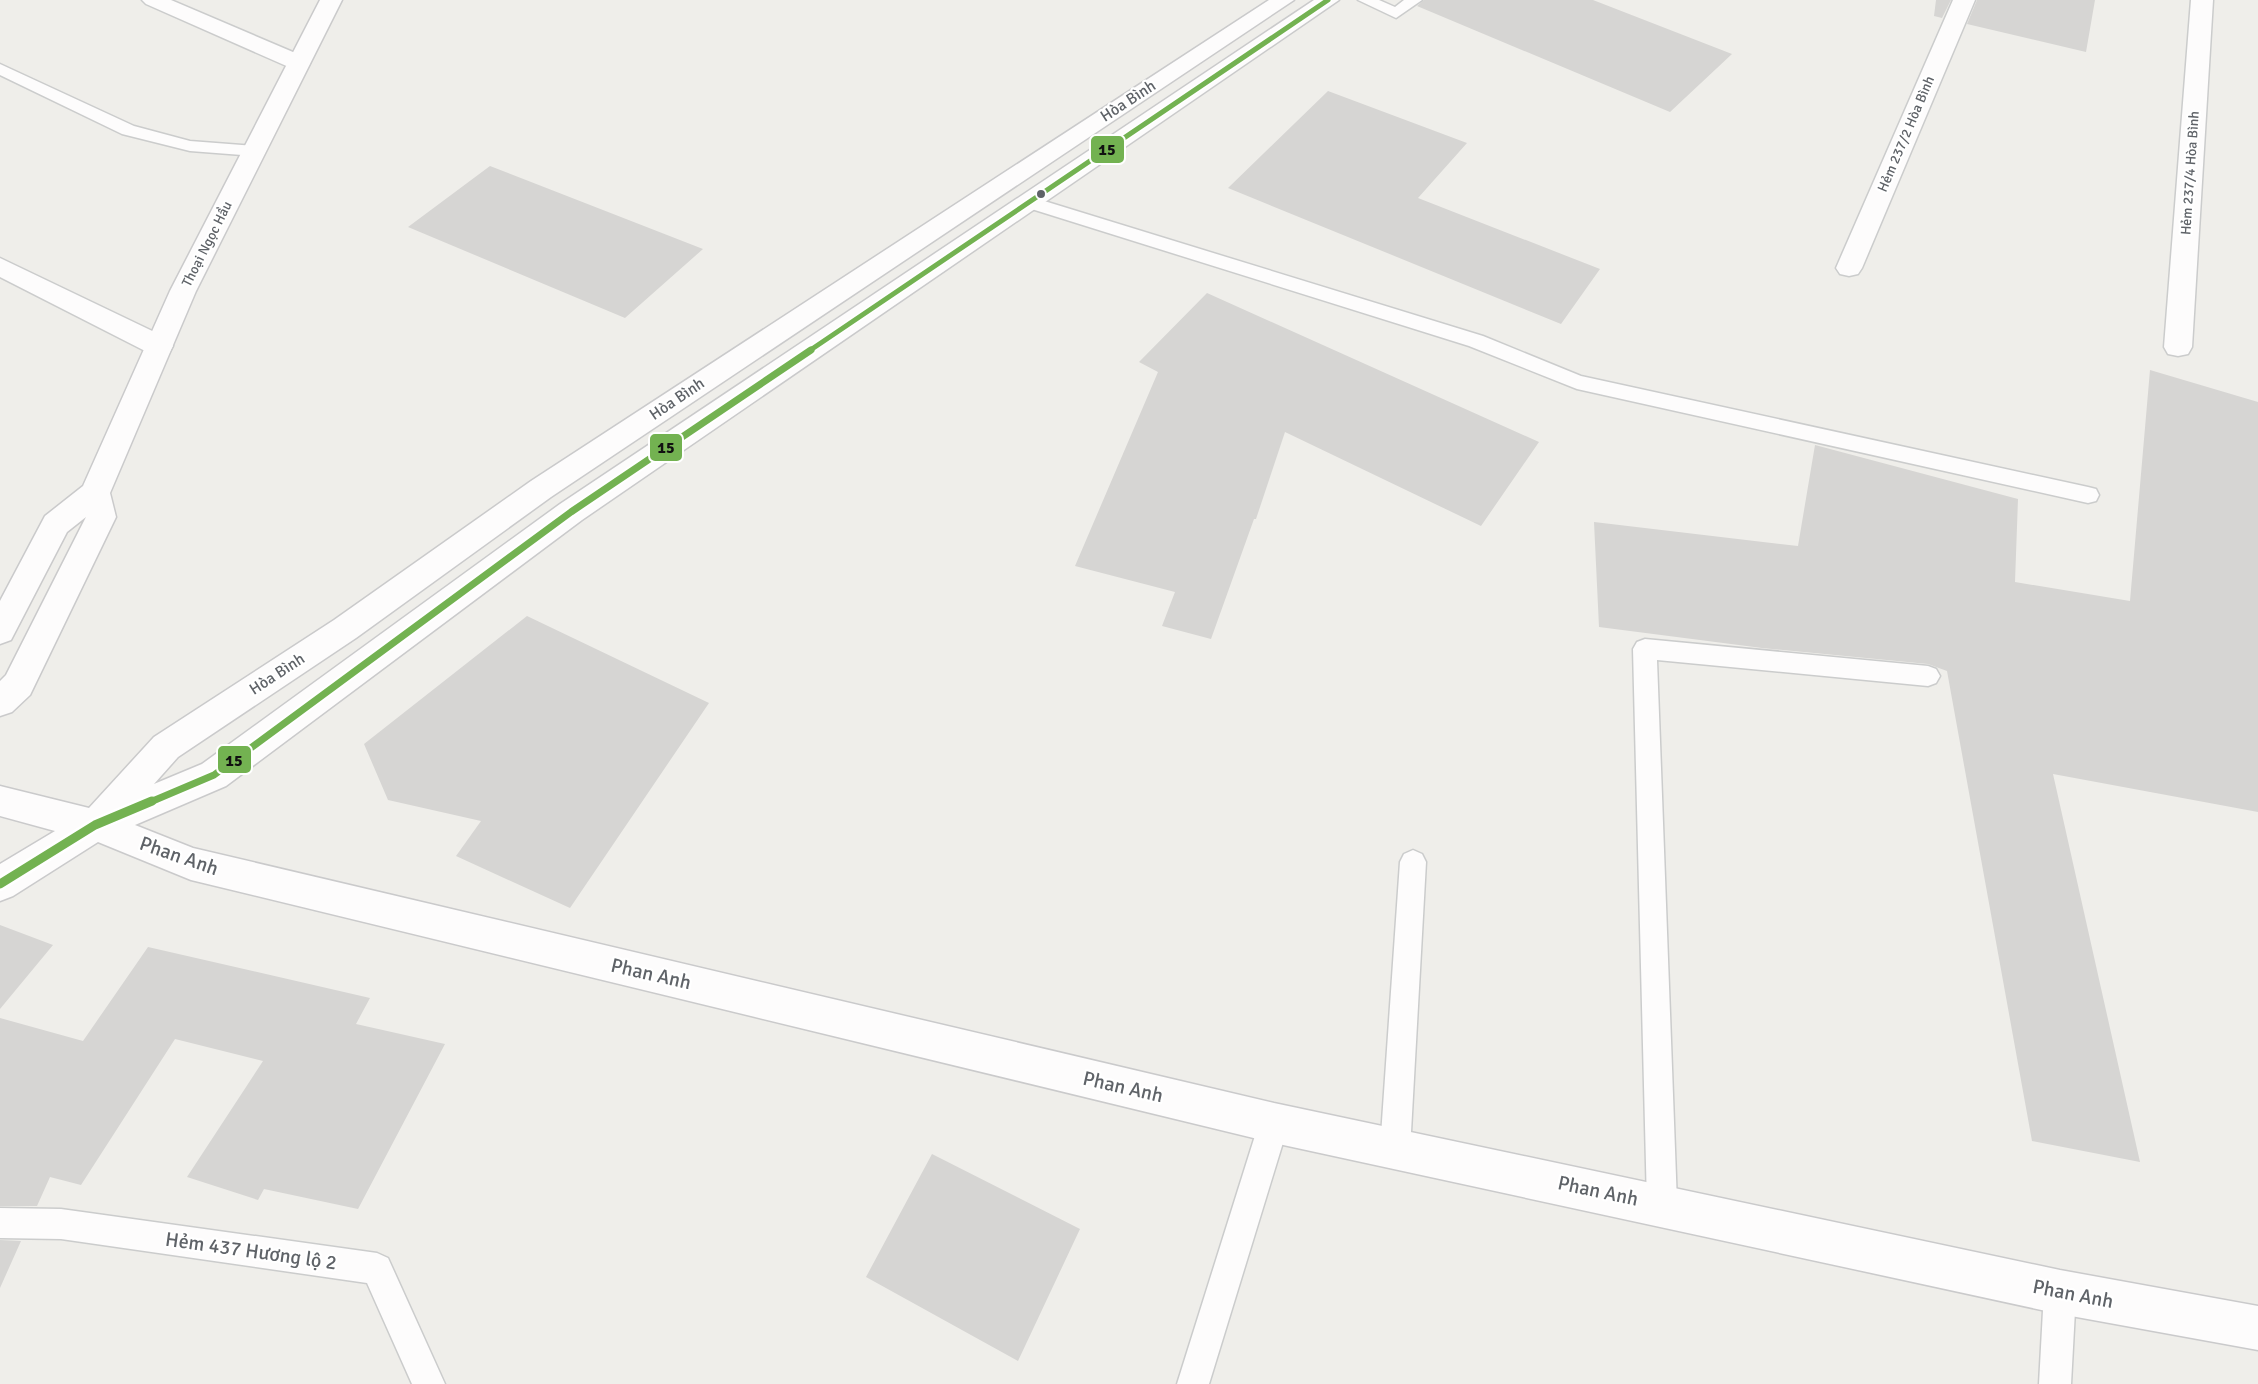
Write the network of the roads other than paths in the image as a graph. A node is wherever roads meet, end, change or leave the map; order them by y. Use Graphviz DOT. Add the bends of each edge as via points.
graph roads {
  1 [pos="153,0"];
  2 [pos="331,0"];
  3 [pos="1283,0"];
  4 [pos="1328,0"];
  5 [pos="1366,0"];
  6 [pos="1414,0"];
  7 [pos="1964,0"];
  8 [pos="2202,0"];
  9 [pos="299,63"];
  10 [pos="0,69"];
  11 [pos="255,151"];
  12 [pos="1028,202"];
  13 [pos="0,266"];
  14 [pos="1849,268"];
  15 [pos="159,346"];
  16 [pos="2178,347"];
  17 [pos="95,493"];
  18 [pos="2088,495"];
  19 [pos="0,631"];
  20 [pos="1928,676"];
  21 [pos="0,702"];
  22 [pos="0,801"];
  23 [pos="95,825"];
  24 [pos="1413,862"];
  25 [pos="0,884"];
  26 [pos="1274,1123"];
  27 [pos="1395,1150"];
  28 [pos="1662,1204"];
  29 [pos="0,1223"];
  30 [pos="2060,1292"];
  31 [pos="2258,1328"];
  32 [pos="429,1384"];
  33 [pos="1193,1384"];
  34 [pos="2055,1384"];
  1 -- 9 [label="main road"];
  2 -- 9 [label="main road, Thoại Ngọc Hầu"];
  3 -- 23 [label="main road, Hòa Bình" via="551,482 345,629 166,747"];
  4 -- 12 [label="main road, Hòa Bình"];
  5 -- 6 [label="lane" via="1396,13"];
  7 -- 14 [label="main road, Hẻm 237/2 Hòa Bình"];
  8 -- 16 [label="main road, Hẻm 237/4 Hòa Bình"];
  9 -- 11 [label="main road, Thoại Ngọc Hầu"];
  10 -- 11 [label="lane" via="128,130 190,146"];
  11 -- 15 [label="main road, Thoại Ngọc Hầu"];
  12 -- 18 [label="lane" via="1476,341 1577,382"];
  12 -- 23 [label="main road, Hòa Bình" via="571,512 214,775"];
  13 -- 15 [label="main road"];
  15 -- 17 [label="main road, Thoại Ngọc Hầu"];
  17 -- 19 [label="main road, Thoại Ngọc Hầu" via="56,524"];
  17 -- 21 [label="main road, Thoại Ngọc Hầu" via="100,517 18,685"];
  20 -- 28 [label="lane" via="1645,649"];
  22 -- 23 [label="main road, Phan Anh"];
  23 -- 25 [label="main road, Hòa Bình"];
  23 -- 26 [label="main road, Phan Anh" via="191,864"];
  24 -- 27 [label="lane"];
  26 -- 27 [label="main road, Phan Anh"];
  26 -- 33 [label="lane"];
  27 -- 28 [label="main road, Phan Anh"];
  28 -- 30 [label="main road, Phan Anh"];
  29 -- 32 [label="lane, Hẻm 437 Hương lộ 2" via="61,1224 377,1269"];
  30 -- 31 [label="main road, Phan Anh"];
  30 -- 34 [label="lane"];
}
